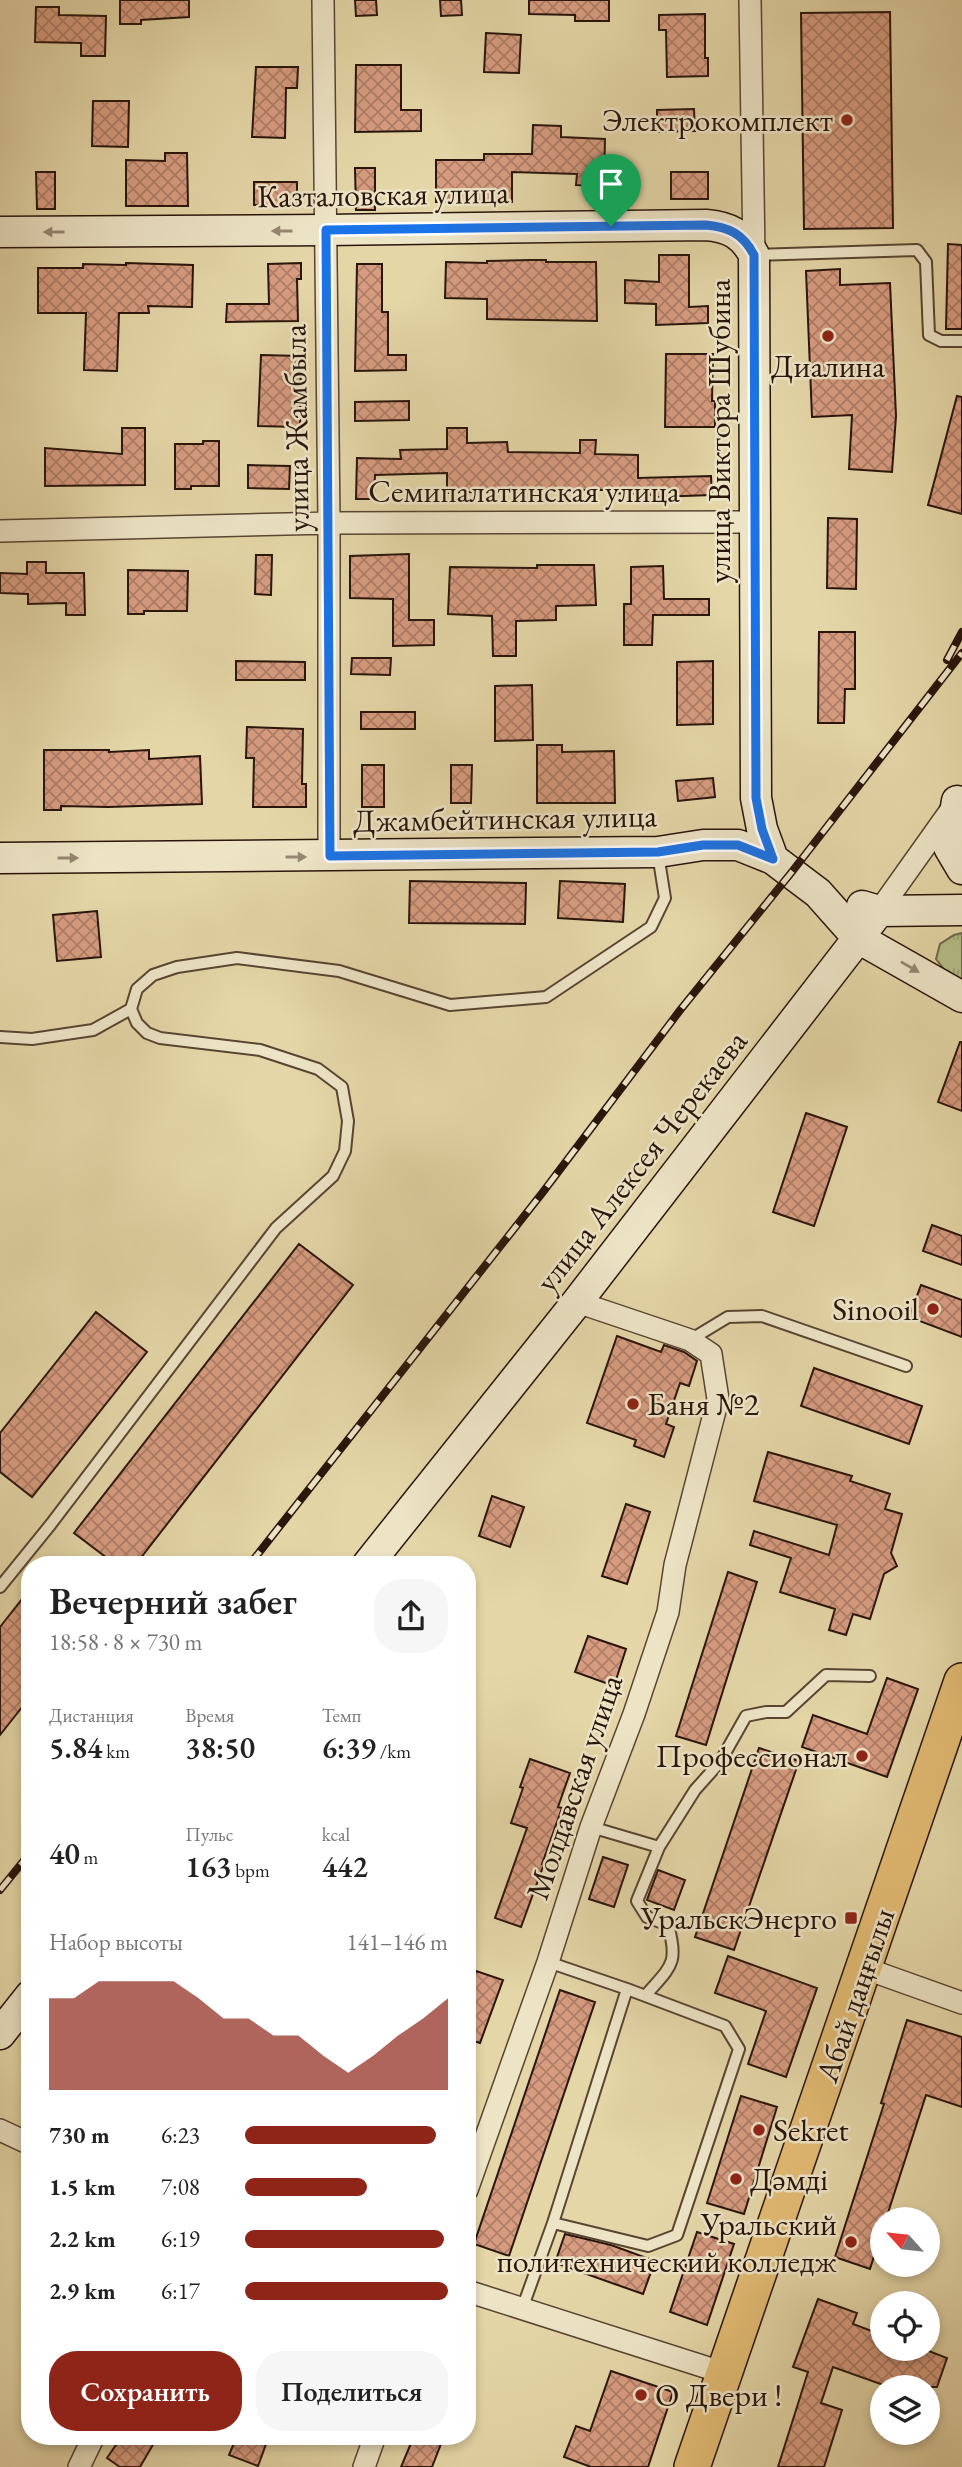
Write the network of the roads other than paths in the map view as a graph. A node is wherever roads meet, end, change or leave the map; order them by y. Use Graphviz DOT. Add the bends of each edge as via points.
graph roads {
  1 [pos="323,0"];
  2 [pos="750,0"];
  3 [pos="326,230"];
  4 [pos="0,232"];
  5 [pos="754,255"];
  6 [pos="962,341"];
  7 [pos="753,522"];
  8 [pos="329,523"];
  9 [pos="0,531"];
  10 [pos="959,798"];
  11 [pos="658,852"];
  12 [pos="330,856"];
  13 [pos="0,858"];
  14 [pos="773,859"];
  15 [pos="962,869"];
  16 [pos="818,893"];
  17 [pos="962,910"];
  18 [pos="879,911"];
  19 [pos="858,938"];
  20 [pos="962,997"];
  21 [pos="131,1009"];
  22 [pos="0,1037"];
  23 [pos="577,1302"];
  24 [pos="690,1340"];
  25 [pos="906,1366"];
  26 [pos="25,1556"];
  27 [pos="374,1556"];
  28 [pos="21,1561"];
  29 [pos="0,1587"];
  30 [pos="870,1676"];
  31 [pos="962,1681"];
  32 [pos="591,1826"];
  33 [pos="659,1847"];
  34 [pos="548,1962"];
  35 [pos="863,1968"];
  36 [pos="627,1989"];
  37 [pos="646,1995"];
  38 [pos="962,2003"];
  39 [pos="21,2007"];
  40 [pos="0,2034"];
  41 [pos="0,2130"];
  42 [pos="21,2140"];
  43 [pos="476,2165"];
  44 [pos="553,2222"];
  45 [pos="476,2294"];
  46 [pos="522,2309"];
  47 [pos="724,2373"];
  48 [pos="90,2445"];
  49 [pos="373,2445"];
  50 [pos="79,2467"];
  51 [pos="364,2467"];
  52 [pos="692,2467"];
  1 -- 3 [label="street, улица Жамбыла"];
  2 -- 5 [label="street, улица Виктора Шубина"];
  3 -- 4 [label="street, Казталовская улица, one-way"];
  3 -- 5 [label="street, Казталовская улица" via="706,225 736,232"];
  3 -- 8 [label="street, улица Жамбыла"];
  5 -- 6 [label="lane" via="917,250 926,262 929,335 941,341"];
  5 -- 7 [label="street, улица Виктора Шубина"];
  7 -- 8 [label="street, Семипалатинская улица"];
  7 -- 14 [label="street, улица Виктора Шубина" via="756,798"];
  8 -- 9 [label="street, Семипалатинская улица"];
  8 -- 12 [label="street, улица Жамбыла"];
  10 -- 15 [label="street" via="948,847"];
  10 -- 18 [label="street, улица Алексея Черекаева"];
  11 -- 12 [label="street, Джамбейтинская улица"];
  11 -- 14 [label="street, Джамбейтинская улица" via="738,845"];
  11 -- 21 [label="lane" via="665,898 651,927 546,997 450,1005 339,971 237,958 153,975 137,989"];
  13 -- 12 [label="street, Джамбейтинская улица, one-way"];
  14 -- 16 [label="street, Джамбейтинская улица"];
  16 -- 18 [label="street"];
  16 -- 19 [label="street, Джамбейтинская улица"];
  17 -- 18 [label="street"];
  18 -- 19 [label="street, улица Алексея Черекаева"];
  19 -- 20 [label="street, Джамбейтинская улица, one-way"];
  19 -- 23 [label="street, улица Алексея Черекаева"];
  21 -- 22 [label="lane" via="93,1030"];
  21 -- 26 [label="lane" via="146,1034 260,1050 318,1069 342,1087 348,1121 345,1151 333,1176 276,1228"];
  23 -- 24 [label="street"];
  23 -- 27 [label="street, улица Алексея Черекаева"];
  24 -- 25 [label="lane" via="728,1317 762,1316"];
  24 -- 32 [label="street, Молдавская улица" via="712,1354 718,1399 668,1612"];
  28 -- 29 [label="lane"];
  30 -- 33 [label="lane" via="826,1675 786,1712 746,1716 720,1762 695,1790"];
  31 -- 35 [label="main road, Абай даңғылы"];
  32 -- 33 [label="lane"];
  32 -- 34 [label="street, Молдавская улица"];
  33 -- 37 [label="lane" via="637,1901 648,1917 668,1925 675,1950 668,1970"];
  34 -- 36 [label="lane"];
  34 -- 43 [label="street, Молдавская улица"];
  35 -- 38 [label="street"];
  35 -- 47 [label="main road, Абай даңғылы"];
  36 -- 37 [label="lane"];
  36 -- 44 [label="lane"];
  37 -- 44 [label="lane" via="724,2026 739,2049 677,2235 648,2246"];
  39 -- 40 [label="street"];
  41 -- 42 [label="street"];
  44 -- 46 [label="lane"];
  45 -- 46 [label="street"];
  46 -- 47 [label="street"];
  47 -- 52 [label="main road, Абай даңғылы"];
  48 -- 50 [label="street"];
  49 -- 51 [label="street"];
}
